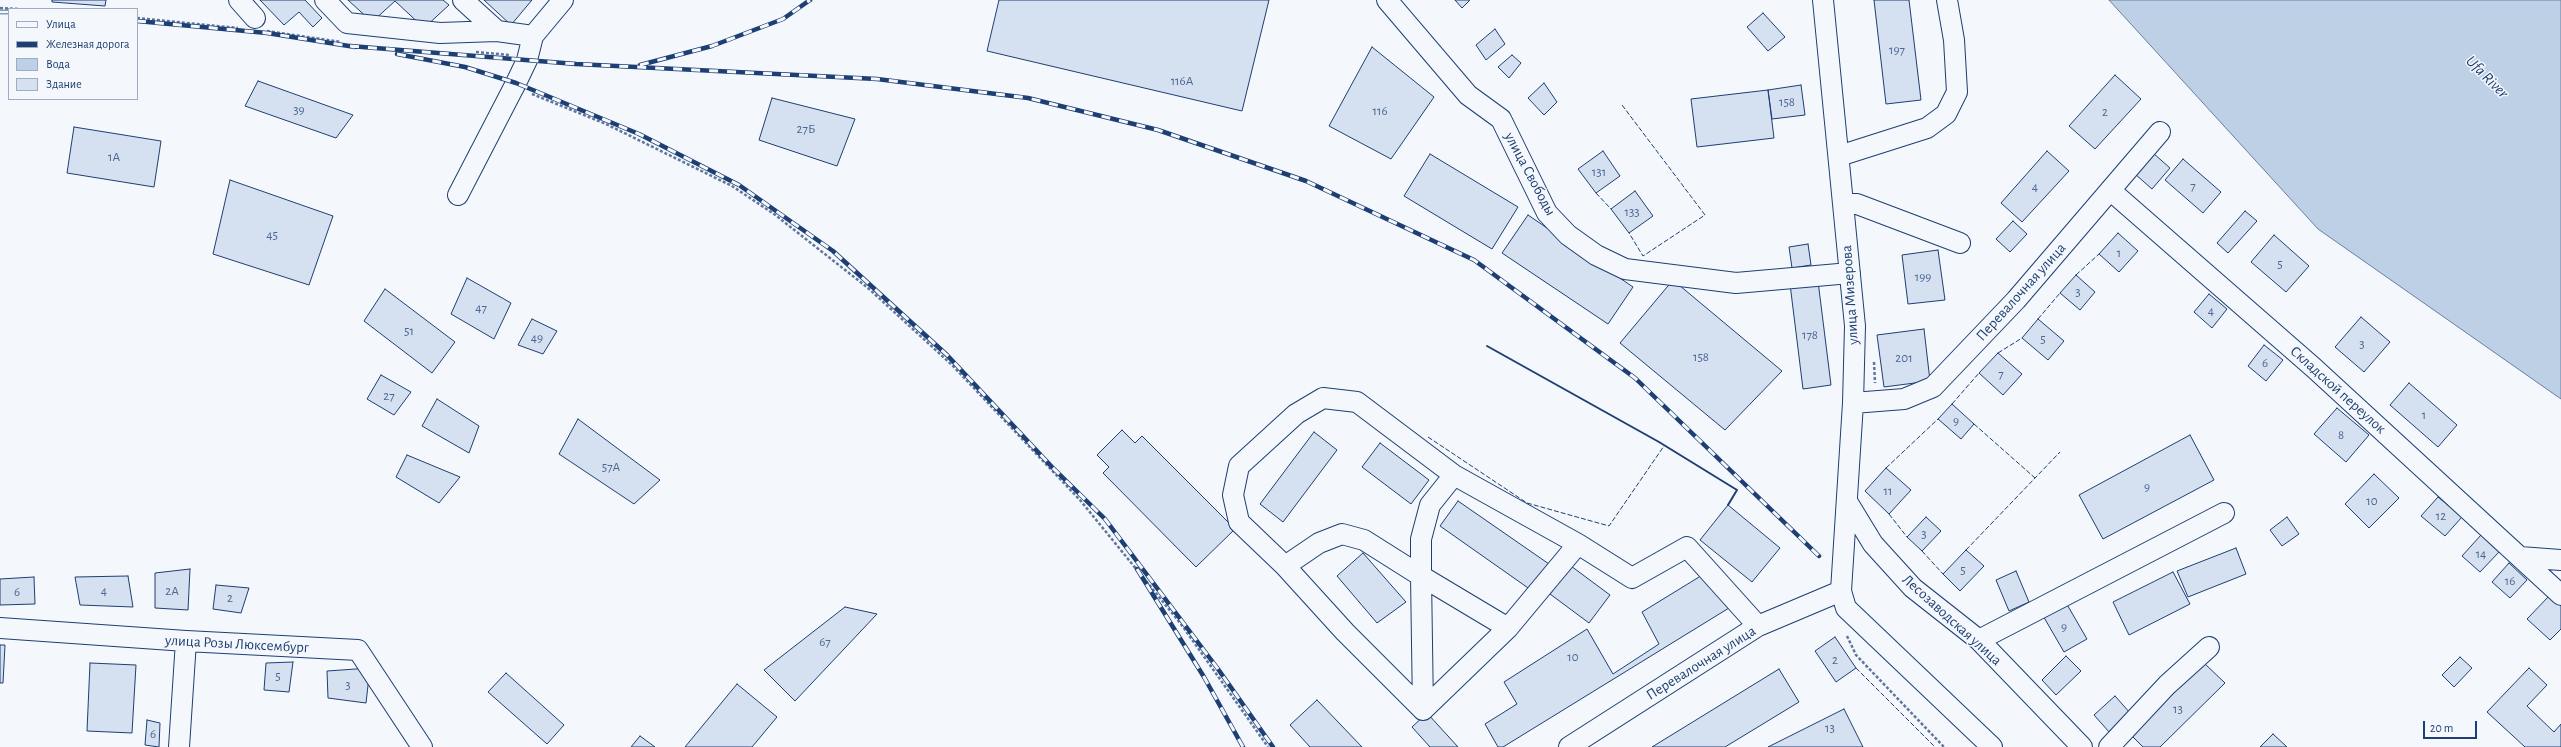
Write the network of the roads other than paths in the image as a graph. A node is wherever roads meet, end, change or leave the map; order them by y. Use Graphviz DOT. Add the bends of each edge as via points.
graph roads {
  1 [pos="239,0"];
  2 [pos="325,0"];
  3 [pos="464,0"];
  4 [pos="563,0"];
  5 [pos="1387,0"];
  6 [pos="1947,0"];
  7 [pos="1822,2"];
  8 [pos="252,26"];
  9 [pos="497,31"];
  10 [pos="533,36"];
  11 [pos="2160,132"];
  12 [pos="1839,156"];
  13 [pos="2110,190"];
  14 [pos="458,195"];
  15 [pos="1844,204"];
  16 [pos="1960,243"];
  17 [pos="1850,273"];
  18 [pos="1853,402"];
  19 [pos="1454,475"];
  20 [pos="1848,503"];
  21 [pos="2224,513"];
  22 [pos="1578,544"];
  23 [pos="2520,557"];
  24 [pos="2561,560"];
  25 [pos="1285,566"];
  26 [pos="1421,576"];
  27 [pos="1841,591"];
  28 [pos="2561,595"];
  29 [pos="1758,626"];
  30 [pos="0,628"];
  31 [pos="1508,628"];
  32 [pos="1979,640"];
  33 [pos="186,641"];
  34 [pos="2209,647"];
  35 [pos="1423,710"];
  36 [pos="179,747"];
  37 [pos="422,747"];
  38 [pos="1569,747"];
  39 [pos="1992,747"];
  40 [pos="2082,747"];
  41 [pos="2109,747"];
  1 -- 8 [label="street"];
  2 -- 9 [label="street" via="347,23 440,33"];
  3 -- 9 [label="street"];
  4 -- 10 [label="street"];
  5 -- 17 [label="street, улица Свободы" via="1468,95 1501,120 1547,213 1568,235 1596,255 1625,269 1736,283"];
  6 -- 12 [label="street" via="1954,40 1957,92 1946,114 1927,128"];
  7 -- 12 [label="street, улица Мизерова"];
  9 -- 10 [label="street"];
  10 -- 14 [label="street" via="514,87"];
  11 -- 13 [label="street, Перевалочная улица"];
  12 -- 15 [label="street, улица Мизерова"];
  13 -- 18 [label="street, Перевалочная улица" via="2016,300 1933,387 1904,399"];
  13 -- 23 [label="street, Складской переулок" via="2314,368"];
  15 -- 16 [label="street" via="1857,204"];
  15 -- 17 [label="street, улица Мизерова"];
  17 -- 18 [label="street, улица Мизерова" via="1854,326"];
  18 -- 20 [label="street, улица Мизерова"];
  19 -- 22 [label="street"];
  19 -- 25 [label="street" via="1357,402 1323,398 1296,414 1239,466 1233,495 1239,522"];
  19 -- 26 [label="street" via="1430,505 1421,539"];
  20 -- 27 [label="street, улица Мизерова"];
  20 -- 32 [label="street, Лесозаводская улица" via="1873,544 1913,588"];
  21 -- 32 [label="street"];
  22 -- 29 [label="street" via="1632,578 1687,547"];
  22 -- 31 [label="street"];
  23 -- 24 [label="street"];
  23 -- 28 [label="street, Складской переулок"];
  25 -- 26 [label="street" via="1319,543 1342,534 1364,540"];
  25 -- 35 [label="street" via="1345,632"];
  26 -- 31 [label="street"];
  26 -- 35 [label="street"];
  27 -- 29 [label="street, Перевалочная улица"];
  27 -- 39 [label="street" via="1846,608"];
  29 -- 38 [label="street, Перевалочная улица"];
  30 -- 33 [label="street, улица Розы Люксембург"];
  31 -- 35 [label="street"];
  32 -- 40 [label="street, Лесозаводская улица"];
  33 -- 36 [label="street"];
  33 -- 37 [label="street, улица Розы Люксембург" via="358,650"];
  34 -- 41 [label="street" via="2167,685"];
}
